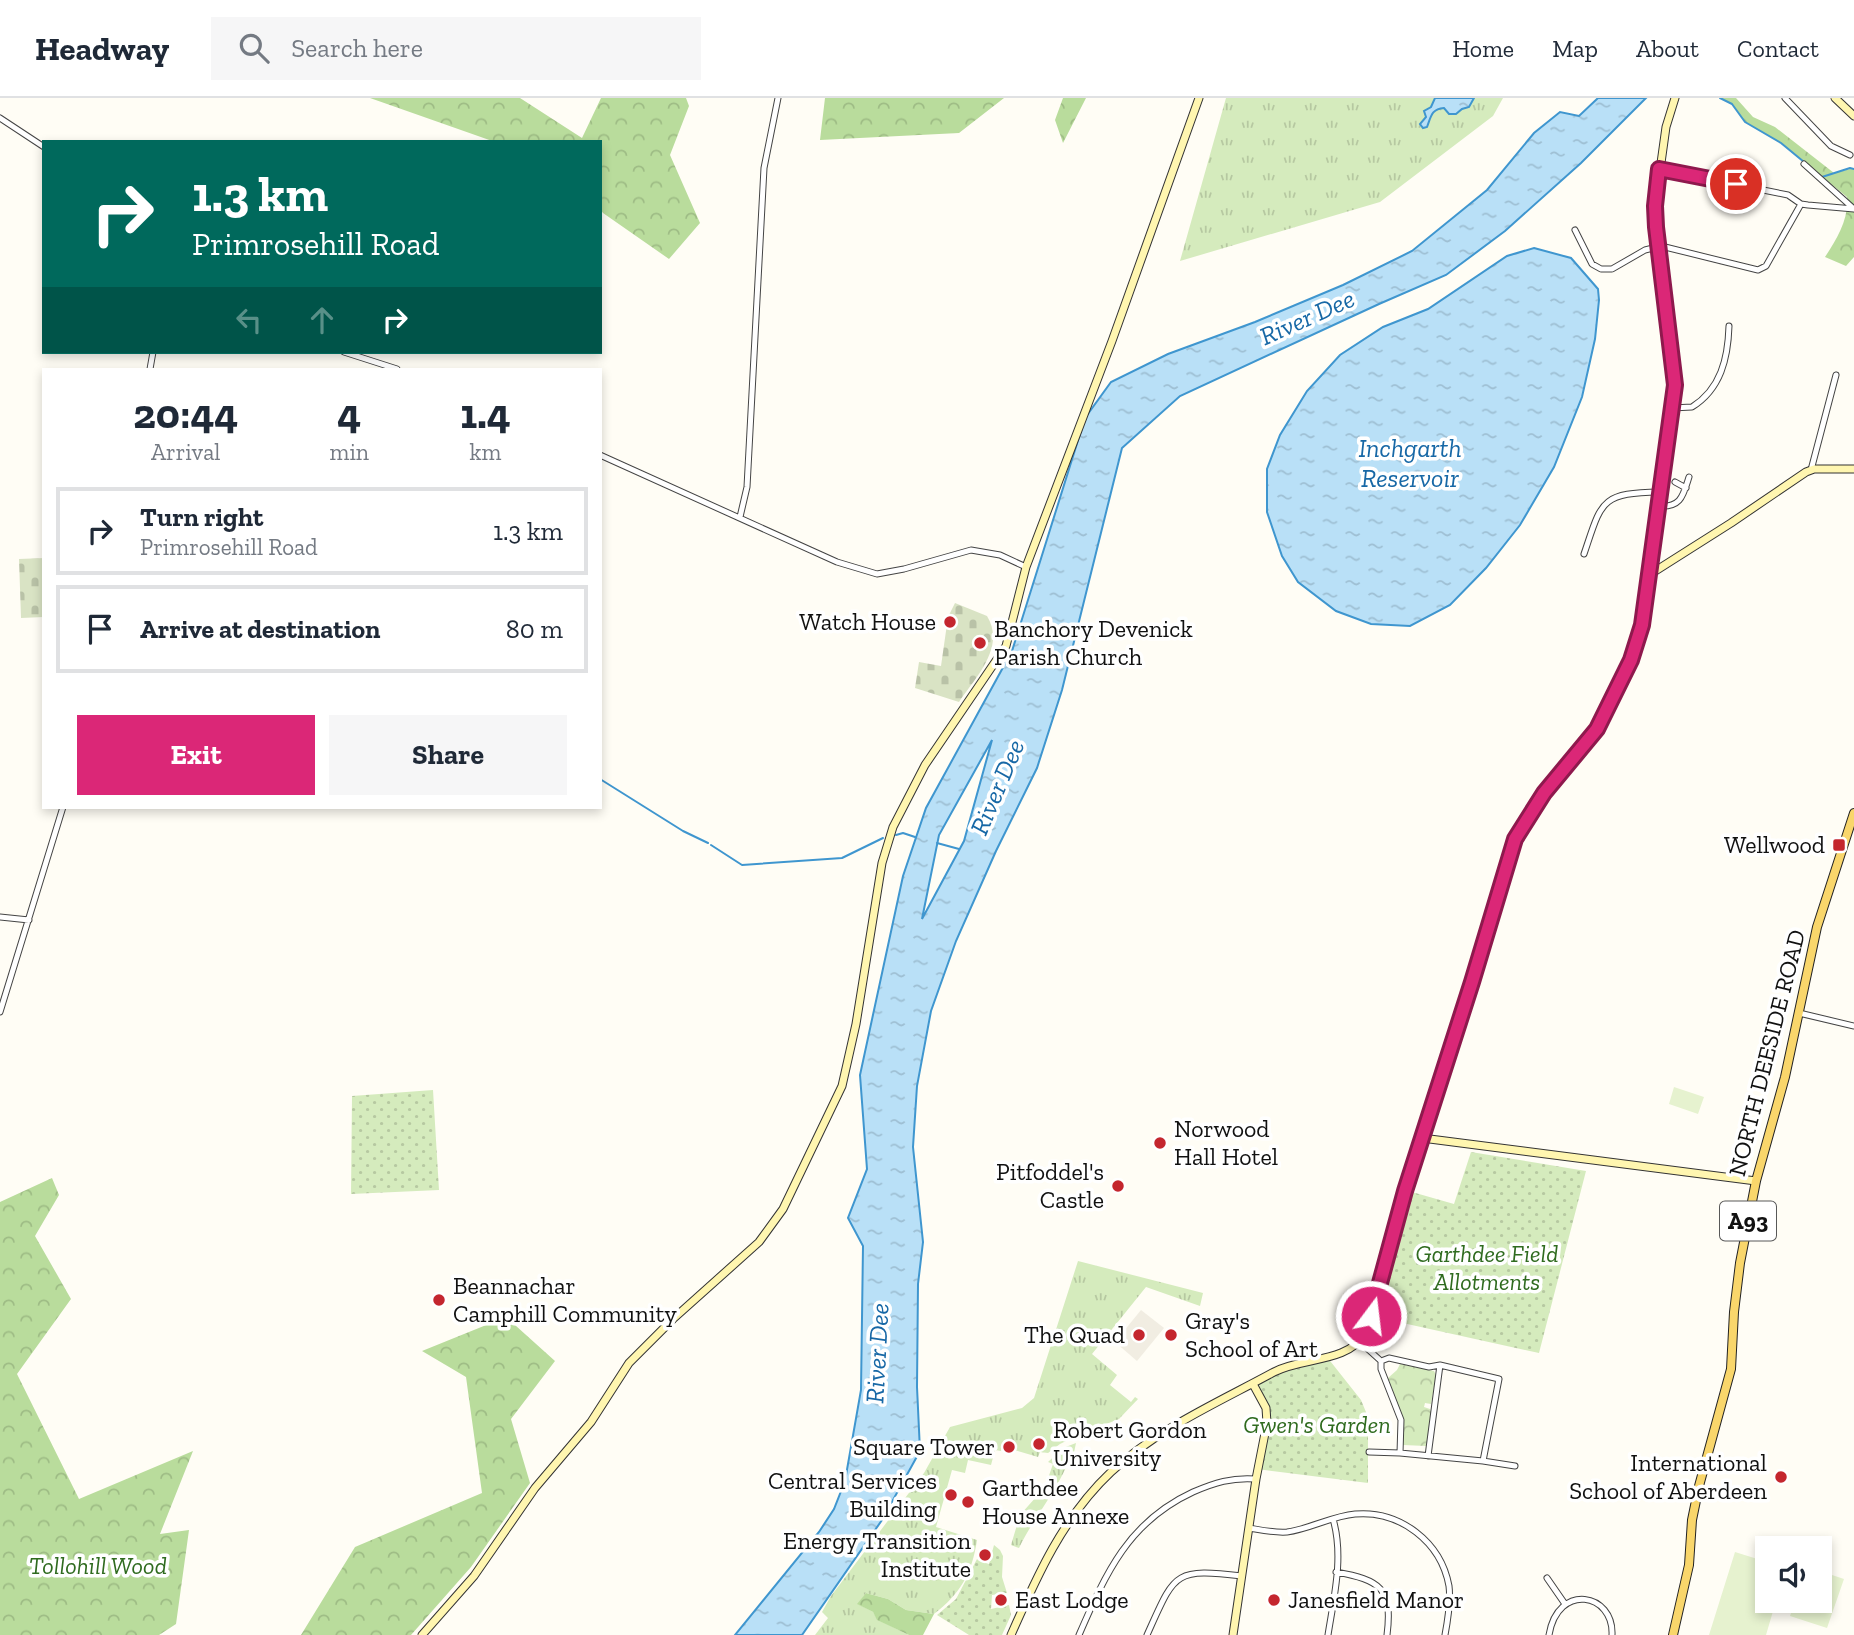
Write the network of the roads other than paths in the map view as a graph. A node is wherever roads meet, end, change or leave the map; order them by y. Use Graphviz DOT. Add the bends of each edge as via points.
graph roads {
  1 [pos="778,98"];
  2 [pos="1199,98"];
  3 [pos="1785,98"];
  4 [pos="1835,98"];
  5 [pos="1674,99"];
  6 [pos="1854,116"];
  7 [pos="0,118"];
  8 [pos="42,146"];
  9 [pos="1850,155"];
  10 [pos="1804,164"];
  11 [pos="1659,169"];
  12 [pos="1801,204"];
  13 [pos="1575,230"];
  14 [pos="1659,247"];
  15 [pos="1729,326"];
  16 [pos="1728,339"];
  17 [pos="1718,340"];
  18 [pos="350,354"];
  19 [pos="394,368"];
  20 [pos="1836,375"];
  21 [pos="1672,408"];
  22 [pos="602,456"];
  23 [pos="1854,469"];
  24 [pos="1811,470"];
  25 [pos="1689,477"];
  26 [pos="1675,482"];
  27 [pos="1686,488"];
  28 [pos="1660,492"];
  29 [pos="1658,506"];
  30 [pos="740,517"];
  31 [pos="1584,554"];
  32 [pos="1026,567"];
  33 [pos="1649,575"];
  34 [pos="62,809"];
  35 [pos="1854,813"];
  36 [pos="0,917"];
  37 [pos="29,920"];
  38 [pos="0,1012"];
  39 [pos="1799,1013"];
  40 [pos="1854,1026"];
  41 [pos="1422,1138"];
  42 [pos="1756,1181"];
  43 [pos="1363,1338"];
  44 [pos="1381,1360"];
  45 [pos="1440,1365"];
  46 [pos="1253,1384"];
  47 [pos="1369,1452"];
  48 [pos="1400,1453"];
  49 [pos="1428,1456"];
  50 [pos="1483,1461"];
  51 [pos="1516,1466"];
  52 [pos="1256,1479"];
  53 [pos="1333,1519"];
  54 [pos="1249,1528"];
  55 [pos="1336,1572"];
  56 [pos="1242,1576"];
  57 [pos="1547,1578"];
  58 [pos="1565,1604"];
  59 [pos="422,1635"];
  60 [pos="1011,1635"];
  61 [pos="1079,1635"];
  62 [pos="1147,1635"];
  63 [pos="1233,1635"];
  64 [pos="1328,1635"];
  65 [pos="1387,1635"];
  66 [pos="1445,1635"];
  67 [pos="1549,1635"];
  68 [pos="1612,1635"];
  69 [pos="1674,1635"];
  1 -- 30 [label="street" via="764,168 747,487"];
  2 -- 32 [label="street"];
  3 -- 9 [label="street" via="1831,146"];
  4 -- 6 [label="street"];
  5 -- 11 [label="street"];
  7 -- 8 [label="street"];
  10 -- 12 [label="street" via="1854,209"];
  11 -- 12 [label="street" via="1788,195"];
  11 -- 14 [label="street" via="1655,206"];
  12 -- 14 [label="street" via="1761,269"];
  13 -- 14 [label="street" via="1592,264 1601,270"];
  14 -- 21 [label="street" via="1674,363"];
  15 -- 16 [label="street"];
  16 -- 17 [label="street"];
  16 -- 21 [label="street" via="1723,367 1708,393 1692,407"];
  18 -- 19 [label="street"];
  20 -- 24 [label="street"];
  21 -- 28 [label="street"];
  22 -- 30 [label="street"];
  23 -- 24 [label="street"];
  24 -- 33 [label="street"];
  25 -- 27 [label="street"];
  26 -- 27 [label="street"];
  27 -- 29 [label="street" via="1675,505"];
  28 -- 29 [label="street"];
  28 -- 31 [label="street" via="1630,492 1606,503"];
  29 -- 33 [label="street"];
  30 -- 32 [label="street" via="837,562 877,574 971,550 1000,555"];
  32 -- 59 [label="street" via="1006,646 925,765 893,827 842,1086 783,1209 759,1242 629,1363 591,1422 535,1488 474,1576"];
  33 -- 41 [label="street" via="1642,625 1609,707 1515,839"];
  34 -- 37 [label="street"];
  35 -- 39 [label="main road, NORTH DEESIDE ROAD / A93" via="1817,927"];
  36 -- 37 [label="street"];
  37 -- 38 [label="street"];
  39 -- 40 [label="street"];
  39 -- 42 [label="main road, NORTH DEESIDE ROAD / A93"];
  41 -- 42 [label="street"];
  41 -- 43 [label="street"];
  42 -- 69 [label="main road, NORTH DEESIDE ROAD / A93" via="1740,1263 1731,1369 1697,1495"];
  43 -- 44 [label="street"];
  43 -- 46 [label="street" via="1345,1351 1289,1364"];
  44 -- 45 [label="street"];
  44 -- 48 [label="street" via="1401,1420"];
  45 -- 49 [label="street"];
  45 -- 50 [label="street" via="1499,1379"];
  46 -- 52 [label="street" via="1268,1415"];
  46 -- 60 [label="street" via="1171,1429 1106,1477 1052,1548"];
  47 -- 48 [label="street"];
  48 -- 49 [label="street"];
  49 -- 50 [label="street"];
  50 -- 51 [label="street"];
  52 -- 54 [label="street"];
  52 -- 61 [label="street" via="1209,1486 1165,1508 1141,1527 1116,1556"];
  53 -- 54 [label="street" via="1288,1532"];
  53 -- 55 [label="street" via="1339,1537"];
  53 -- 66 [label="street" via="1373,1514 1399,1521 1422,1537 1437,1555 1448,1586"];
  54 -- 56 [label="street"];
  55 -- 64 [label="street"];
  55 -- 65 [label="street" via="1364,1577 1381,1589 1389,1608"];
  56 -- 62 [label="street" via="1200,1571 1184,1575 1171,1586"];
  56 -- 63 [label="street"];
  57 -- 58 [label="street"];
  58 -- 67 [label="street" via="1556,1612"];
  58 -- 68 [label="street" via="1576,1599 1599,1605 1608,1614"];
}
